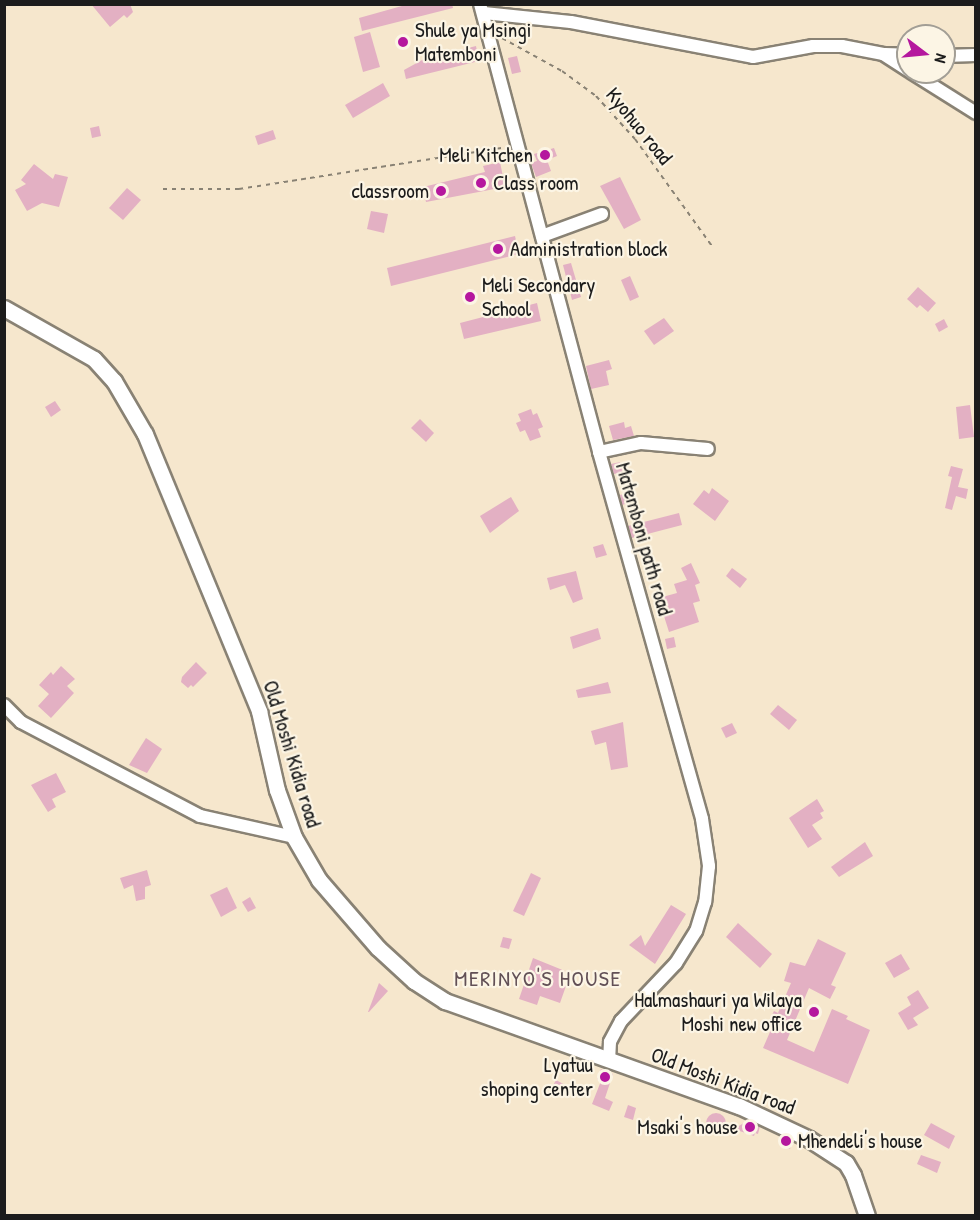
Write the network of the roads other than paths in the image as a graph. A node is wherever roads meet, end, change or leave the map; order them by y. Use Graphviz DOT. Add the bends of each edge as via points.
graph roads {
  1 [pos="482,9"];
  2 [pos="883,54"];
  3 [pos="896,55"];
  4 [pos="975,55"];
  5 [pos="956,56"];
  6 [pos="896,62"];
  7 [pos="930,84"];
  8 [pos="975,113"];
  9 [pos="603,214"];
  10 [pos="542,236"];
  11 [pos="4,308"];
  12 [pos="708,449"];
  13 [pos="598,452"];
  14 [pos="4,705"];
  15 [pos="294,837"];
  16 [pos="609,1060"];
  17 [pos="867,1215"];
  1 -- 2 [label="street" via="753,57 827,45"];
  1 -- 10 [label="street, Matemboni path road"];
  2 -- 3 [label="street"];
  2 -- 6 [label="street"];
  4 -- 5 [label="street"];
  7 -- 8 [label="street"];
  9 -- 10 [label="street"];
  10 -- 13 [label="street, Matemboni path road"];
  11 -- 15 [label="street, Old Moshi Kidia road" via="94,359 114,381 145,434 259,711 277,790"];
  12 -- 13 [label="street" via="649,442"];
  13 -- 16 [label="street, Matemboni path road" via="702,819 709,866 705,902 696,931 676,963 621,1021 610,1042"];
  14 -- 15 [label="street" via="21,722 200,816"];
  15 -- 16 [label="street, Old Moshi Kidia road" via="306,861 340,906 414,981 445,1001"];
  16 -- 17 [label="street, Old Moshi Kidia road" via="739,1106 829,1151 846,1163"];
}
